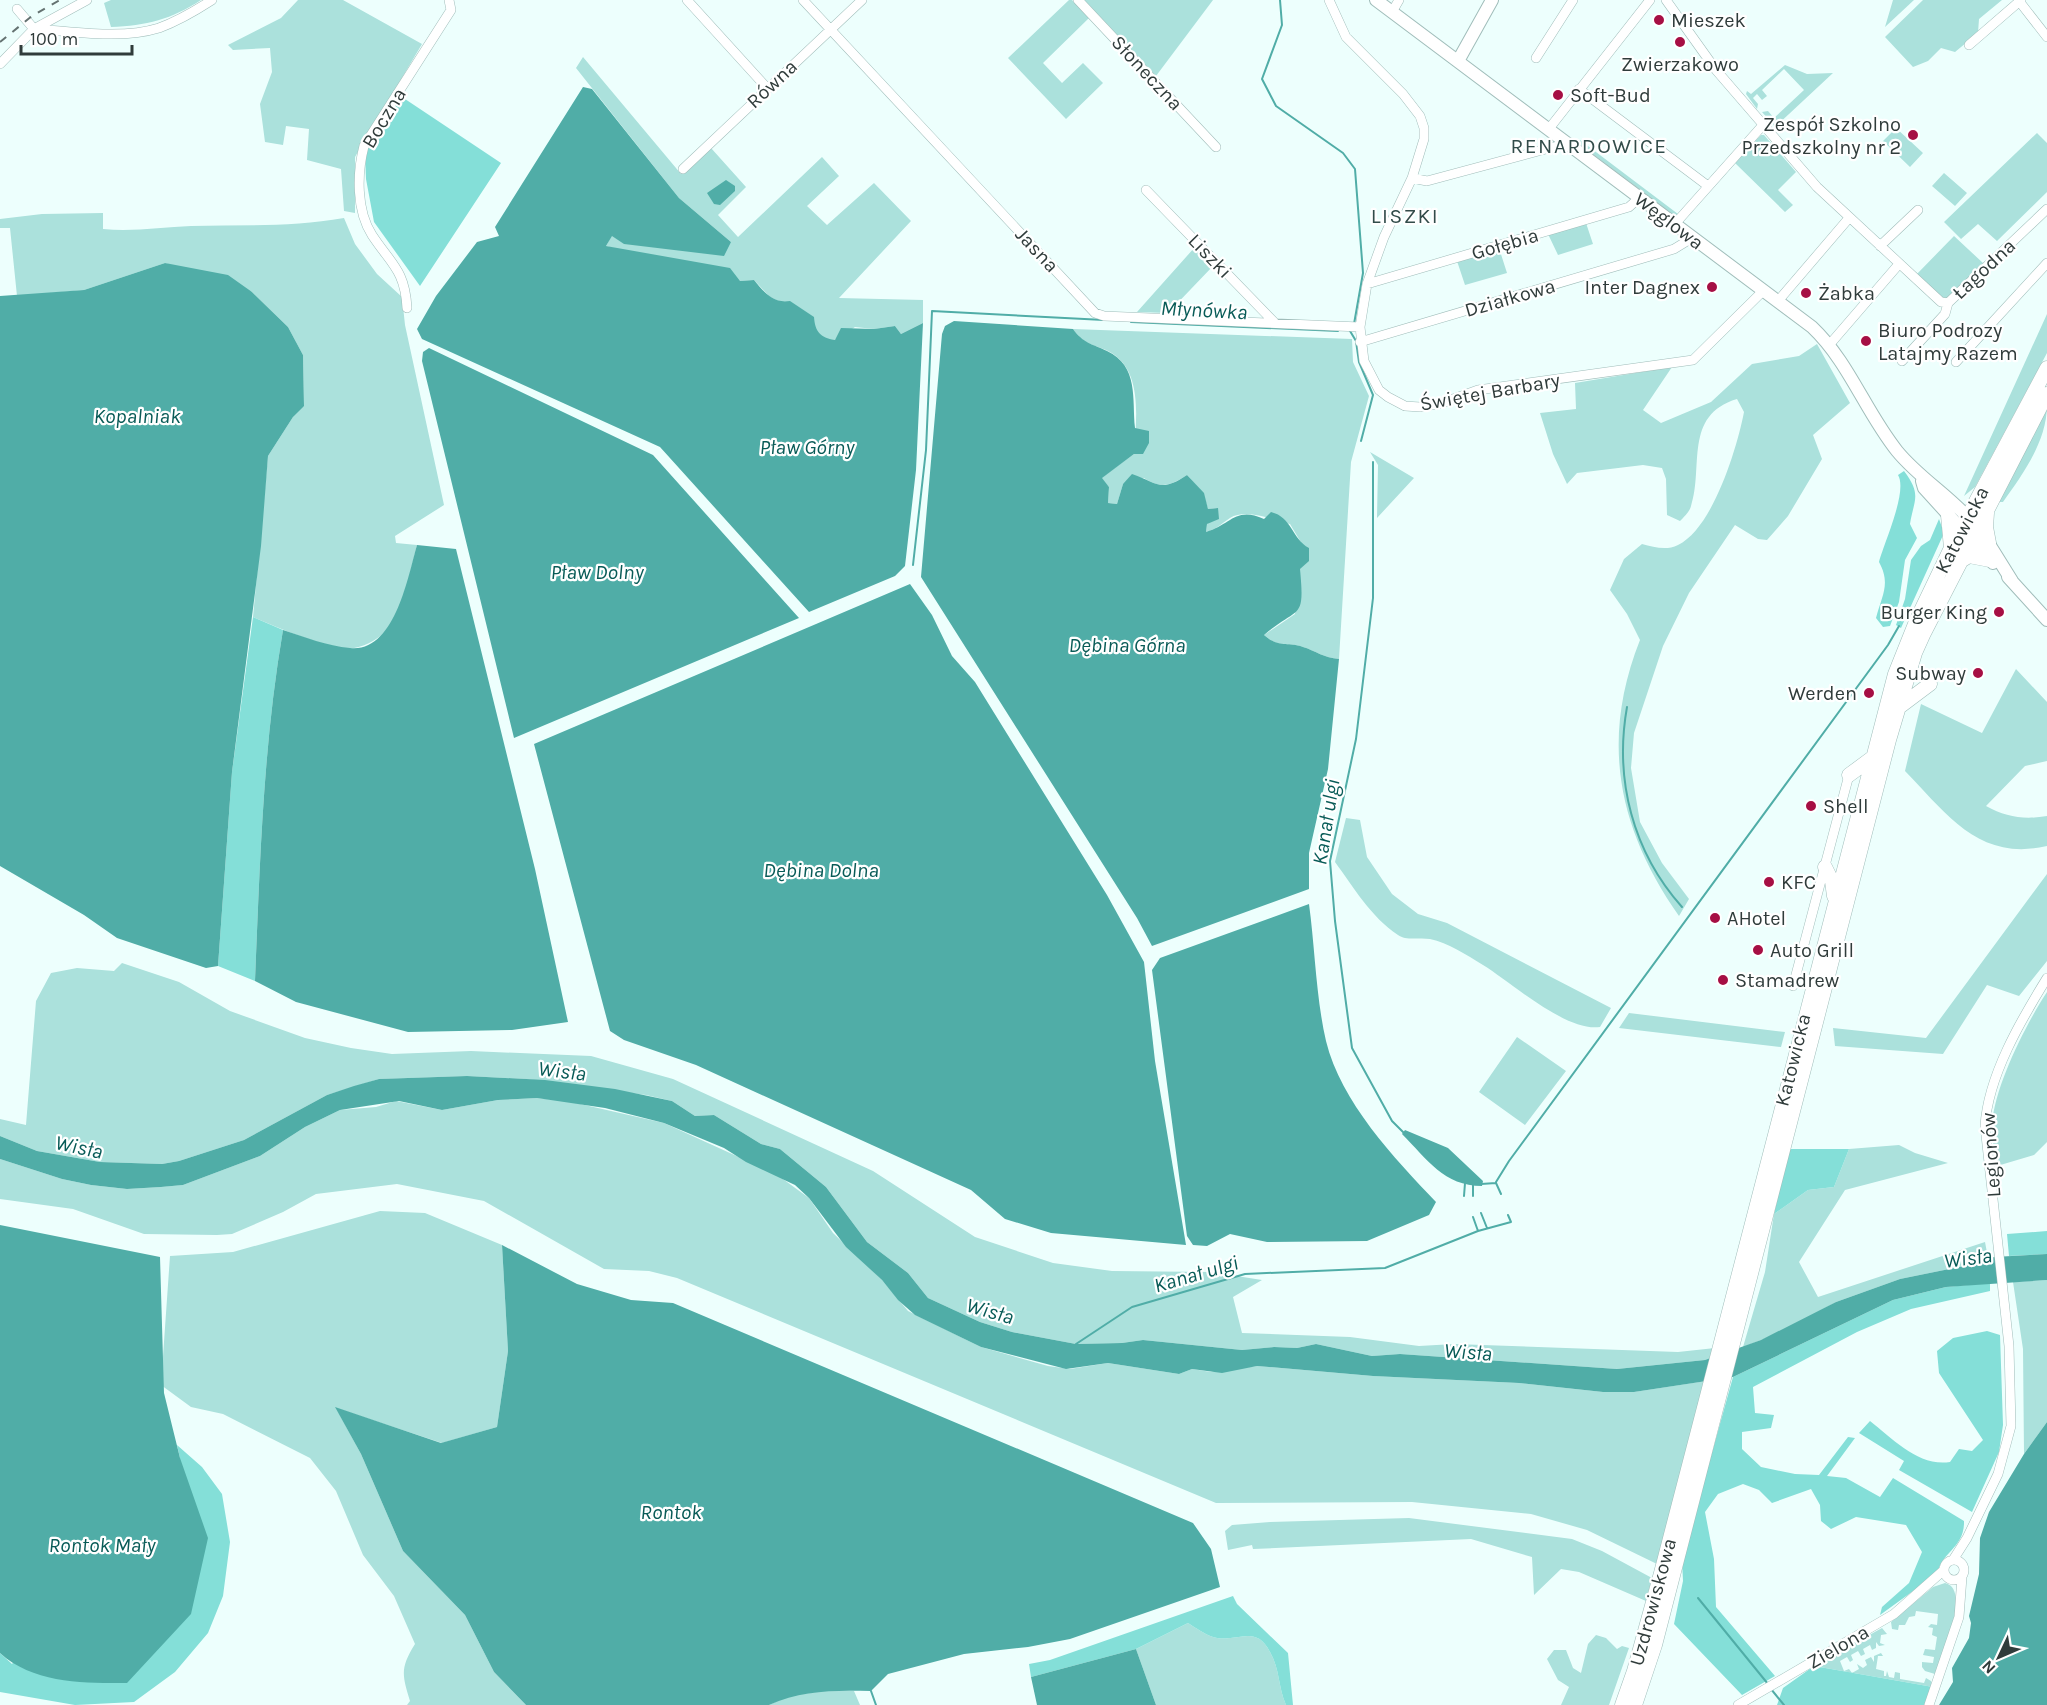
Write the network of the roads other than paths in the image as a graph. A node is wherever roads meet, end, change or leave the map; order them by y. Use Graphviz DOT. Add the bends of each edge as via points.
graph roads {
  1 [pos="87,0"];
  2 [pos="212,0"];
  3 [pos="449,0"];
  4 [pos="687,0"];
  5 [pos="803,0"];
  6 [pos="862,0"];
  7 [pos="1078,0"];
  8 [pos="1329,0"];
  9 [pos="1376,0"];
  10 [pos="1399,0"];
  11 [pos="1492,0"];
  12 [pos="1573,0"];
  13 [pos="1650,0"];
  14 [pos="1666,0"];
  15 [pos="2020,1"];
  16 [pos="17,9"];
  17 [pos="1392,12"];
  18 [pos="34,29"];
  19 [pos="831,29"];
  20 [pos="2047,37"];
  21 [pos="1969,45"];
  22 [pos="1536,58"];
  23 [pos="1458,61"];
  24 [pos="0,64"];
  25 [pos="767,88"];
  26 [pos="1579,89"];
  27 [pos="1763,124"];
  28 [pos="1548,130"];
  29 [pos="1563,141"];
  30 [pos="1216,147"];
  31 [pos="682,169"];
  32 [pos="1412,178"];
  33 [pos="1708,186"];
  34 [pos="1146,190"];
  35 [pos="1639,198"];
  36 [pos="2047,209"];
  37 [pos="1918,210"];
  38 [pos="1849,218"];
  39 [pos="1674,225"];
  40 [pos="1692,238"];
  41 [pos="1880,246"];
  42 [pos="2047,263"];
  43 [pos="1899,264"];
  44 [pos="1367,284"];
  45 [pos="1763,291"];
  46 [pos="1778,302"];
  47 [pos="1948,303"];
  48 [pos="407,308"];
  49 [pos="1274,322"];
  50 [pos="1356,327"];
  51 [pos="1360,342"];
  52 [pos="1830,344"];
  53 [pos="1902,361"];
  54 [pos="1956,362"];
  55 [pos="2047,368"];
  56 [pos="2047,394"];
  57 [pos="1922,478"];
  58 [pos="1989,504"];
  59 [pos="1948,515"];
  60 [pos="1970,528"];
  61 [pos="1989,543"];
  62 [pos="1954,556"];
  63 [pos="1990,560"];
  64 [pos="2012,581"];
  65 [pos="2047,621"];
  66 [pos="1930,684"];
  67 [pos="1898,708"];
  68 [pos="1872,758"];
  69 [pos="1849,775"];
  70 [pos="1825,867"];
  71 [pos="1834,901"];
  72 [pos="2047,978"];
  73 [pos="1793,986"];
  74 [pos="1739,1297"];
  75 [pos="1686,1500"];
  76 [pos="1967,1538"];
  77 [pos="1953,1560"];
  78 [pos="1963,1565"];
  79 [pos="1952,1577"];
  80 [pos="1622,1705"];
  81 [pos="1635,1705"];
  82 [pos="1738,1705"];
  83 [pos="1929,1705"];
  1 -- 18 [label="street"];
  2 -- 18 [label="street" via="167,24 133,33"];
  3 -- 48 [label="street, Boczna" via="451,10 364,146 358,167 366,219 372,234 395,263"];
  4 -- 25 [label="street"];
  5 -- 19 [label="street, Jasna"];
  6 -- 19 [label="street, Równa"];
  7 -- 30 [label="street, Słoneczna"];
  8 -- 32 [label="street, Świętej Barbary" via="1346,37 1420,116 1424,139"];
  9 -- 17 [label="street, Węglowa"];
  10 -- 17 [label="street"];
  11 -- 23 [label="street"];
  12 -- 22 [label="street"];
  13 -- 26 [label="street"];
  14 -- 27 [label="street" via="1701,51"];
  15 -- 20 [label="street"];
  15 -- 21 [label="street"];
  16 -- 18 [label="street"];
  17 -- 23 [label="street, Węglowa"];
  18 -- 24 [label="street"];
  19 -- 25 [label="street, Równa"];
  19 -- 49 [label="street, Jasna" via="1095,313"];
  23 -- 28 [label="street, Węglowa"];
  25 -- 31 [label="street, Równa"];
  26 -- 28 [label="street"];
  26 -- 33 [label="street"];
  27 -- 33 [label="street"];
  27 -- 38 [label="street"];
  28 -- 29 [label="street, Węglowa"];
  29 -- 32 [label="street" via="1557,146 1427,181"];
  29 -- 35 [label="street, Węglowa"];
  32 -- 44 [label="street, Świętej Barbary"];
  33 -- 39 [label="street"];
  34 -- 49 [label="street, Liszki"];
  35 -- 39 [label="street, Węglowa"];
  35 -- 44 [label="street, Gołębia" via="1629,207"];
  36 -- 47 [label="street, Łagodna"];
  37 -- 41 [label="street"];
  38 -- 41 [label="street"];
  38 -- 46 [label="street"];
  39 -- 40 [label="street, Węglowa"];
  40 -- 45 [label="street, Węglowa"];
  40 -- 51 [label="street, Działkowa" via="1674,249"];
  41 -- 43 [label="street"];
  42 -- 54 [label="street"];
  43 -- 47 [label="street" via="1941,303"];
  43 -- 52 [label="street"];
  44 -- 50 [label="street, Świętej Barbary"];
  45 -- 46 [label="street, Węglowa"];
  45 -- 51 [label="street, Świętej Barbary" via="1693,360 1478,390 1420,407 1406,406 1379,390 1364,361"];
  46 -- 52 [label="street, Węglowa"];
  47 -- 53 [label="street, Łagodna" via="1945,314"];
  49 -- 50 [label="street, Jasna"];
  50 -- 51 [label="street, Świętej Barbary"];
  52 -- 57 [label="street, Węglowa" via="1881,429"];
  55 -- 60 [label="main road, Katowicka"];
  56 -- 58 [label="main road, Katowicka"];
  57 -- 59 [label="street, Węglowa" via="1924,488"];
  57 -- 60 [label="street, Węglowa" via="1956,504"];
  58 -- 60 [label="main road, Katowicka"];
  58 -- 61 [label="main road"];
  59 -- 60 [label="street, Węglowa"];
  59 -- 62 [label="main road"];
  60 -- 61 [label="street, Węglowa"];
  60 -- 62 [label="main road, Katowicka"];
  60 -- 63 [label="street, Węglowa"];
  61 -- 64 [label="street, Węglowa"];
  62 -- 63 [label="main road"];
  62 -- 67 [label="main road, Katowicka" via="1915,653"];
  62 -- 68 [label="main road, Katowicka" via="1917,619 1895,674"];
  63 -- 64 [label="street, Węglowa"];
  64 -- 65 [label="street, Węglowa"];
  66 -- 67 [label="main road"];
  67 -- 74 [label="main road, Katowicka"];
  68 -- 69 [label="main road"];
  68 -- 71 [label="main road, Katowicka"];
  69 -- 70 [label="street"];
  70 -- 71 [label="main road" via="1832,881"];
  70 -- 73 [label="street"];
  71 -- 74 [label="main road, Katowicka"];
  72 -- 76 [label="street, Legionów" via="1995,1080 1986,1106 2012,1417 1998,1474"];
  74 -- 75 [label="main road, Katowicka"];
  75 -- 80 [label="main road, Uzdrowiskowa"];
  75 -- 81 [label="main road, Uzdrowiskowa" via="1655,1646"];
  76 -- 77 [label="street"];
  76 -- 78 [label="street"];
  77 -- 78 [label="street"];
  77 -- 79 [label="street" via="1946,1564"];
  78 -- 79 [label="street"];
  79 -- 82 [label="street, Zielona" via="1933,1582 1885,1620"];
  79 -- 83 [label="street" via="1961,1595 1959,1617"];
}
